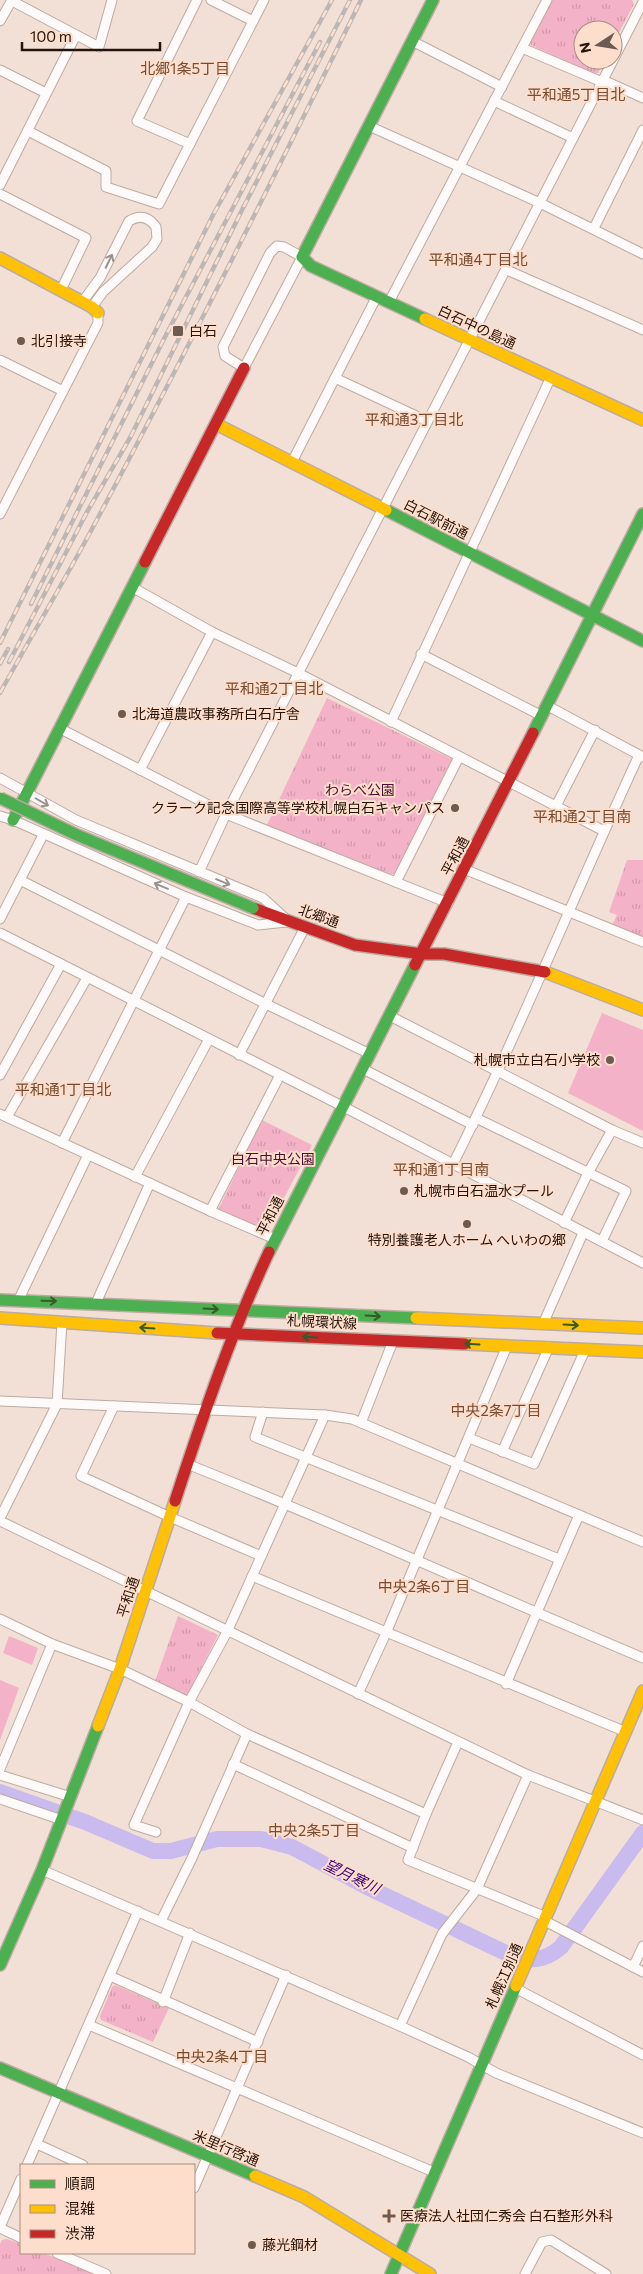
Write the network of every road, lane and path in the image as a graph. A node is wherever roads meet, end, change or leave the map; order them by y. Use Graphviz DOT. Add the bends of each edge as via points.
graph roads {
  1 [pos="12,0"];
  2 [pos="112,0"];
  3 [pos="197,0"];
  4 [pos="210,0"];
  5 [pos="264,0"];
  6 [pos="433,0"];
  7 [pos="547,0"];
  8 [pos="643,2"];
  9 [pos="253,20"];
  10 [pos="0,21"];
  11 [pos="76,35"];
  12 [pos="412,41"];
  13 [pos="522,48"];
  14 [pos="0,70"];
  15 [pos="602,81"];
  16 [pos="502,87"];
  17 [pos="46,93"];
  18 [pos="643,98"];
  19 [pos="494,101"];
  20 [pos="369,126"];
  21 [pos="28,130"];
  22 [pos="643,130"];
  23 [pos="573,138"];
  24 [pos="190,144"];
  25 [pos="460,166"];
  26 [pos="0,184"];
  27 [pos="0,194"];
  28 [pos="540,203"];
  29 [pos="594,228"];
  30 [pos="643,254"];
  31 [pos="302,257"];
  32 [pos="0,258"];
  33 [pos="507,270"];
  34 [pos="61,290"];
  35 [pos="376,296"];
  36 [pos="389,302"];
  37 [pos="91,307"];
  38 [pos="643,330"];
  39 [pos="468,340"];
  40 [pos="0,360"];
  41 [pos="244,368"];
  42 [pos="335,378"];
  43 [pos="551,378"];
  44 [pos="63,391"];
  45 [pos="643,420"];
  46 [pos="427,421"];
  47 [pos="216,424"];
  48 [pos="292,462"];
  49 [pos="382,508"];
  50 [pos="0,514"];
  51 [pos="643,514"];
  52 [pos="639,533"];
  53 [pos="470,553"];
  54 [pos="132,587"];
  55 [pos="593,615"];
  56 [pos="212,632"];
  57 [pos="643,641"];
  58 [pos="421,654"];
  59 [pos="298,673"];
  60 [pos="545,711"];
  61 [pos="391,722"];
  62 [pos="59,728"];
  63 [pos="595,730"];
  64 [pos="641,756"];
  65 [pos="458,757"];
  66 [pos="140,770"];
  67 [pos="0,778"];
  68 [pos="509,782"];
  69 [pos="27,793"];
  70 [pos="0,798"];
  71 [pos="556,806"];
  72 [pos="226,814"];
  73 [pos="0,816"];
  74 [pos="13,820"];
  75 [pos="604,831"];
  76 [pos="43,835"];
  77 [pos="464,870"];
  78 [pos="199,872"];
  79 [pos="20,880"];
  80 [pos="396,882"];
  81 [pos="186,897"];
  82 [pos="448,903"];
  83 [pos="567,913"];
  84 [pos="0,919"];
  85 [pos="289,921"];
  86 [pos="305,927"];
  87 [pos="0,933"];
  88 [pos="643,942"];
  89 [pos="160,951"];
  90 [pos="422,954"];
  91 [pos="61,964"];
  92 [pos="543,970"];
  93 [pos="88,978"];
  94 [pos="134,1002"];
  95 [pos="266,1004"];
  96 [pos="643,1010"];
  97 [pos="390,1016"];
  98 [pos="209,1039"];
  99 [pos="370,1054"];
  100 [pos="240,1055"];
  101 [pos="363,1069"];
  102 [pos="497,1070"];
  103 [pos="0,1075"];
  104 [pos="280,1075"];
  105 [pos="344,1107"];
  106 [pos="4,1116"];
  107 [pos="474,1121"];
  108 [pos="612,1130"];
  109 [pos="62,1143"];
  110 [pos="643,1143"];
  111 [pos="88,1155"];
  112 [pos="453,1164"];
  113 [pos="588,1172"];
  114 [pos="135,1177"];
  115 [pos="150,1183"];
  116 [pos="210,1211"];
  117 [pos="564,1223"];
  118 [pos="584,1233"];
  119 [pos="275,1239"];
  120 [pos="602,1241"];
  121 [pos="643,1263"];
  122 [pos="0,1300"];
  123 [pos="18,1301"];
  124 [pos="96,1303"];
  125 [pos="242,1310"];
  126 [pos="3,1319"];
  127 [pos="62,1322"];
  128 [pos="543,1324"];
  129 [pos="643,1328"];
  130 [pos="233,1333"];
  131 [pos="393,1340"];
  132 [pos="507,1346"];
  133 [pos="549,1348"];
  134 [pos="585,1350"];
  135 [pos="643,1352"];
  136 [pos="0,1401"];
  137 [pos="57,1404"];
  138 [pos="114,1406"];
  139 [pos="205,1410"];
  140 [pos="263,1412"];
  141 [pos="325,1414"];
  142 [pos="362,1423"];
  143 [pos="469,1438"];
  144 [pos="502,1452"];
  145 [pos="306,1456"];
  146 [pos="458,1463"];
  147 [pos="187,1464"];
  148 [pos="285,1503"];
  149 [pos="438,1511"];
  150 [pos="579,1515"];
  151 [pos="170,1517"];
  152 [pos="0,1519"];
  153 [pos="643,1542"];
  154 [pos="261,1556"];
  155 [pos="559,1559"];
  156 [pos="417,1561"];
  157 [pos="252,1576"];
  158 [pos="146,1590"];
  159 [pos="537,1614"];
  160 [pos="0,1619"];
  161 [pos="227,1632"];
  162 [pos="386,1633"];
  163 [pos="52,1644"];
  164 [pos="643,1658"];
  165 [pos="120,1669"];
  166 [pos="506,1684"];
  167 [pos="643,1691"];
  168 [pos="358,1694"];
  169 [pos="189,1702"];
  170 [pos="626,1732"];
  171 [pos="246,1734"];
  172 [pos="458,1742"];
  173 [pos="233,1764"];
  174 [pos="0,1769"];
  175 [pos="0,1775"];
  176 [pos="528,1775"];
  177 [pos="0,1799"];
  178 [pos="70,1800"];
  179 [pos="596,1801"];
  180 [pos="426,1814"];
  181 [pos="62,1818"];
  182 [pos="643,1820"];
  183 [pos="156,1832"];
  184 [pos="413,1848"];
  185 [pos="42,1870"];
  186 [pos="477,1889"];
  187 [pos="138,1911"];
  188 [pos="546,1919"];
  189 [pos="160,1921"];
  190 [pos="190,1933"];
  191 [pos="643,1946"];
  192 [pos="3,1952"];
  193 [pos="0,1965"];
  194 [pos="633,1967"];
  195 [pos="643,1972"];
  196 [pos="286,1975"];
  197 [pos="110,1976"];
  198 [pos="515,1988"];
  199 [pos="163,2002"];
  200 [pos="90,2022"];
  201 [pos="400,2026"];
  202 [pos="258,2042"];
  203 [pos="643,2055"];
  204 [pos="482,2064"];
  205 [pos="0,2068"];
  206 [pos="238,2088"];
  207 [pos="59,2092"];
  208 [pos="643,2133"];
  209 [pos="36,2144"];
  210 [pos="209,2158"];
  211 [pos="27,2164"];
  212 [pos="81,2164"];
  213 [pos="436,2173"];
  214 [pos="20,2181"];
  215 [pos="195,2186"];
  216 [pos="0,2228"];
  217 [pos="20,2238"];
  218 [pos="59,2254"];
  219 [pos="399,2254"];
  220 [pos="106,2274"];
  221 [pos="391,2274"];
  222 [pos="430,2274"];
  223 [pos="525,2274"];
  224 [pos="606,2274"];
  1 -- 10 [label="street"];
  1 -- 11 [label="street"];
  2 -- 11 [label="street" via="99,47"];
  3 -- 24 [label="street" via="137,120"];
  4 -- 9 [label="street"];
  5 -- 9 [label="street"];
  6 -- 12 [label="main road"];
  7 -- 13 [label="street"];
  8 -- 15 [label="street"];
  9 -- 24 [label="street"];
  11 -- 17 [label="street"];
  12 -- 16 [label="street"];
  12 -- 20 [label="main road"];
  13 -- 15 [label="street"];
  13 -- 16 [label="street"];
  14 -- 17 [label="street"];
  15 -- 18 [label="street"];
  15 -- 23 [label="street"];
  16 -- 19 [label="street"];
  17 -- 21 [label="street"];
  19 -- 23 [label="street"];
  19 -- 25 [label="street"];
  20 -- 25 [label="street"];
  20 -- 31 [label="main road"];
  21 -- 24 [label="street" via="106,171 106,186 158,204"];
  21 -- 26 [label="street"];
  22 -- 29 [label="street"];
  23 -- 28 [label="street"];
  25 -- 28 [label="street"];
  25 -- 36 [label="street"];
  27 -- 34 [label="street" via="86,238"];
  28 -- 29 [label="street"];
  28 -- 33 [label="street"];
  29 -- 30 [label="street"];
  31 -- 35 [label="main road, 白石中の島通" via="311,266"];
  31 -- 41 [label="street"];
  31 -- 41 [label="street" via="281,246 273,248 270,253 223,347 225,356"];
  32 -- 34 [label="main road"];
  33 -- 38 [label="street"];
  33 -- 39 [label="street"];
  34 -- 37 [label="main road"];
  35 -- 36 [label="main road, 白石中の島通"];
  35 -- 42 [label="street"];
  36 -- 39 [label="main road, 白石中の島通"];
  37 -- 37 [label="street, one-way" via="100,278 129,221 141,216 147,218 156,227 157,239 152,247"];
  37 -- 44 [label="street" via="98,323"];
  39 -- 43 [label="main road, 白石中の島通"];
  39 -- 46 [label="street"];
  40 -- 44 [label="street"];
  41 -- 47 [label="main road"];
  42 -- 46 [label="street"];
  42 -- 48 [label="street"];
  43 -- 45 [label="main road, 白石中の島通"];
  43 -- 53 [label="street"];
  44 -- 50 [label="street"];
  46 -- 49 [label="street"];
  47 -- 48 [label="main road, 白石駅前通"];
  47 -- 54 [label="main road"];
  48 -- 49 [label="main road, 白石駅前通"];
  49 -- 53 [label="main road, 白石駅前通"];
  49 -- 59 [label="street"];
  51 -- 52 [label="main road, 平和通"];
  52 -- 55 [label="main road, 平和通"];
  53 -- 55 [label="main road, 白石駅前通"];
  53 -- 58 [label="street"];
  54 -- 56 [label="street"];
  54 -- 62 [label="main road"];
  55 -- 57 [label="main road, 白石駅前通"];
  55 -- 60 [label="main road, 平和通"];
  56 -- 59 [label="street"];
  56 -- 66 [label="street"];
  58 -- 60 [label="street"];
  58 -- 61 [label="street"];
  59 -- 61 [label="street"];
  59 -- 72 [label="street"];
  60 -- 63 [label="street"];
  60 -- 68 [label="main road, 平和通"];
  61 -- 65 [label="street"];
  62 -- 66 [label="street"];
  62 -- 69 [label="main road"];
  63 -- 64 [label="street"];
  63 -- 71 [label="street"];
  64 -- 75 [label="street"];
  65 -- 68 [label="street"];
  65 -- 80 [label="street"];
  66 -- 72 [label="street"];
  67 -- 69 [label="street"];
  68 -- 71 [label="street"];
  68 -- 77 [label="main road, 平和通"];
  69 -- 74 [label="main road"];
  69 -- 78 [label="street, one-way" via="76,820"];
  70 -- 85 [label="main road, 北郷通, bridge" via="77,835"];
  71 -- 75 [label="street"];
  72 -- 78 [label="street"];
  72 -- 80 [label="street"];
  73 -- 74 [label="street"];
  74 -- 76 [label="street"];
  75 -- 83 [label="street"];
  76 -- 79 [label="street"];
  81 -- 76 [label="street, one-way"];
  77 -- 82 [label="main road, 平和通"];
  77 -- 83 [label="street"];
  78 -- 85 [label="street, one-way" via="263,898"];
  79 -- 84 [label="street"];
  79 -- 89 [label="street"];
  80 -- 82 [label="street"];
  81 -- 85 [label="street" via="258,925"];
  81 -- 89 [label="street"];
  82 -- 90 [label="main road, 平和通"];
  83 -- 88 [label="street"];
  83 -- 92 [label="street"];
  85 -- 86 [label="main road, 北郷通"];
  86 -- 90 [label="main road, 北郷通" via="355,945"];
  86 -- 95 [label="street"];
  87 -- 91 [label="street"];
  89 -- 94 [label="street"];
  89 -- 95 [label="street"];
  90 -- 92 [label="main road, 北郷通" via="444,954"];
  90 -- 97 [label="main road, 平和通"];
  91 -- 93 [label="street"];
  91 -- 103 [label="street"];
  92 -- 96 [label="main road, 北郷通"];
  92 -- 102 [label="street"];
  93 -- 94 [label="street"];
  93 -- 106 [label="street"];
  94 -- 98 [label="street"];
  94 -- 109 [label="street"];
  95 -- 99 [label="street"];
  95 -- 100 [label="street"];
  97 -- 99 [label="main road, 平和通"];
  97 -- 102 [label="street"];
  98 -- 100 [label="street"];
  98 -- 114 [label="street"];
  99 -- 101 [label="main road, 平和通"];
  100 -- 104 [label="street"];
  101 -- 105 [label="main road, 平和通"];
  101 -- 107 [label="street"];
  102 -- 107 [label="street"];
  102 -- 108 [label="street"];
  104 -- 105 [label="street"];
  104 -- 116 [label="street"];
  105 -- 112 [label="street"];
  105 -- 119 [label="main road, 平和通"];
  106 -- 109 [label="street"];
  107 -- 112 [label="street"];
  107 -- 113 [label="street"];
  108 -- 110 [label="street"];
  108 -- 113 [label="street"];
  109 -- 111 [label="street"];
  111 -- 114 [label="street"];
  111 -- 123 [label="street"];
  112 -- 117 [label="street"];
  113 -- 117 [label="street"];
  113 -- 120 [label="street" via="626,1191"];
  114 -- 115 [label="street"];
  115 -- 116 [label="street"];
  115 -- 124 [label="street"];
  116 -- 119 [label="street"];
  117 -- 118 [label="street"];
  118 -- 120 [label="street"];
  118 -- 128 [label="street"];
  119 -- 125 [label="main road, 平和通"];
  120 -- 121 [label="street"];
  122 -- 123 [label="main road, 札幌環状線"];
  123 -- 124 [label="main road, 札幌環状線, one-way"];
  124 -- 125 [label="main road, 札幌環状線, one-way"];
  125 -- 128 [label="main road, 札幌環状線, one-way"];
  125 -- 130 [label="main road, 平和通"];
  126 -- 127 [label="main road, 札幌環状線"];
  130 -- 127 [label="main road, 札幌環状線, one-way"];
  127 -- 137 [label="street"];
  128 -- 129 [label="main road, 札幌環状線, one-way"];
  131 -- 130 [label="main road, 札幌環状線, one-way"];
  130 -- 139 [label="main road, 平和通"];
  132 -- 131 [label="main road, 札幌環状線, one-way"];
  131 -- 142 [label="street"];
  132 -- 133 [label="main road, 札幌環状線"];
  132 -- 143 [label="street"];
  133 -- 134 [label="main road, 札幌環状線"];
  133 -- 144 [label="street"];
  134 -- 135 [label="main road, 札幌環状線"];
  134 -- 144 [label="street" via="534,1464"];
  136 -- 137 [label="street"];
  137 -- 138 [label="street"];
  137 -- 152 [label="street"];
  138 -- 139 [label="street"];
  138 -- 151 [label="street" via="81,1476"];
  139 -- 140 [label="street"];
  139 -- 147 [label="main road, 平和通"];
  140 -- 141 [label="street"];
  140 -- 145 [label="street" via="255,1437"];
  141 -- 142 [label="street"];
  141 -- 145 [label="street"];
  142 -- 146 [label="street"];
  143 -- 144 [label="street"];
  143 -- 146 [label="street"];
  145 -- 148 [label="street"];
  145 -- 149 [label="street"];
  146 -- 149 [label="street"];
  146 -- 150 [label="street"];
  147 -- 148 [label="street"];
  147 -- 151 [label="main road, 平和通"];
  148 -- 154 [label="street"];
  148 -- 156 [label="street"];
  149 -- 155 [label="street"];
  149 -- 156 [label="street"];
  150 -- 153 [label="street"];
  150 -- 155 [label="street"];
  151 -- 154 [label="street"];
  151 -- 158 [label="main road, 平和通"];
  152 -- 158 [label="street"];
  154 -- 157 [label="street"];
  155 -- 159 [label="street"];
  156 -- 159 [label="street"];
  156 -- 162 [label="street"];
  157 -- 161 [label="street"];
  157 -- 162 [label="street"];
  158 -- 161 [label="street"];
  158 -- 165 [label="main road, 平和通"];
  159 -- 164 [label="street"];
  159 -- 166 [label="street"];
  160 -- 163 [label="street"];
  161 -- 168 [label="street"];
  161 -- 169 [label="street"];
  162 -- 166 [label="street"];
  162 -- 168 [label="street"];
  163 -- 165 [label="street"];
  163 -- 174 [label="street"];
  165 -- 169 [label="street"];
  165 -- 178 [label="main road, 平和通"];
  166 -- 170 [label="street"];
  167 -- 170 [label="main road, 札幌江別通"];
  168 -- 172 [label="street"];
  169 -- 171 [label="street"];
  169 -- 183 [label="street" via="134,1825"];
  170 -- 179 [label="main road, 札幌江別通"];
  171 -- 173 [label="street"];
  171 -- 180 [label="street"];
  172 -- 176 [label="street"];
  172 -- 180 [label="street"];
  173 -- 184 [label="street"];
  173 -- 189 [label="street"];
  175 -- 178 [label="street"];
  176 -- 179 [label="street"];
  176 -- 186 [label="street"];
  177 -- 181 [label="street"];
  178 -- 181 [label="main road, 平和通"];
  179 -- 182 [label="street"];
  179 -- 188 [label="main road, 札幌江別通"];
  180 -- 184 [label="street"];
  181 -- 185 [label="main road, 平和通"];
  184 -- 186 [label="street" via="408,1860"];
  185 -- 187 [label="street"];
  185 -- 192 [label="main road, 平和通"];
  186 -- 188 [label="street"];
  186 -- 201 [label="street" via="442,1934"];
  187 -- 189 [label="street"];
  187 -- 197 [label="street"];
  188 -- 194 [label="street"];
  188 -- 198 [label="main road, 札幌江別通"];
  189 -- 190 [label="street"];
  190 -- 196 [label="street"];
  190 -- 199 [label="street"];
  191 -- 194 [label="street"];
  192 -- 193 [label="main road, 平和通"];
  194 -- 195 [label="street"];
  196 -- 201 [label="street"];
  196 -- 202 [label="street"];
  197 -- 199 [label="street"];
  197 -- 200 [label="street"];
  198 -- 203 [label="street"];
  198 -- 204 [label="main road, 札幌江別通"];
  199 -- 202 [label="street"];
  200 -- 206 [label="street" via="89,2025"];
  200 -- 207 [label="street"];
  201 -- 204 [label="street"];
  202 -- 206 [label="street"];
  204 -- 208 [label="street" via="496,2073"];
  204 -- 213 [label="main road, 札幌江別通"];
  205 -- 207 [label="main road, 米里行啓通"];
  206 -- 210 [label="street"];
  206 -- 213 [label="street"];
  207 -- 209 [label="street"];
  207 -- 210 [label="main road, 米里行啓通"];
  209 -- 211 [label="street"];
  209 -- 212 [label="street"];
  210 -- 215 [label="street"];
  210 -- 219 [label="main road, 米里行啓通" via="304,2197"];
  213 -- 219 [label="main road, 札幌江別通"];
  214 -- 216 [label="street"];
  216 -- 217 [label="street"];
  218 -- 220 [label="street"];
  219 -- 221 [label="main road, 札幌江別通"];
  219 -- 222 [label="main road, 米里行啓通"];
  223 -- 224 [label="street" via="546,2240"];
}
